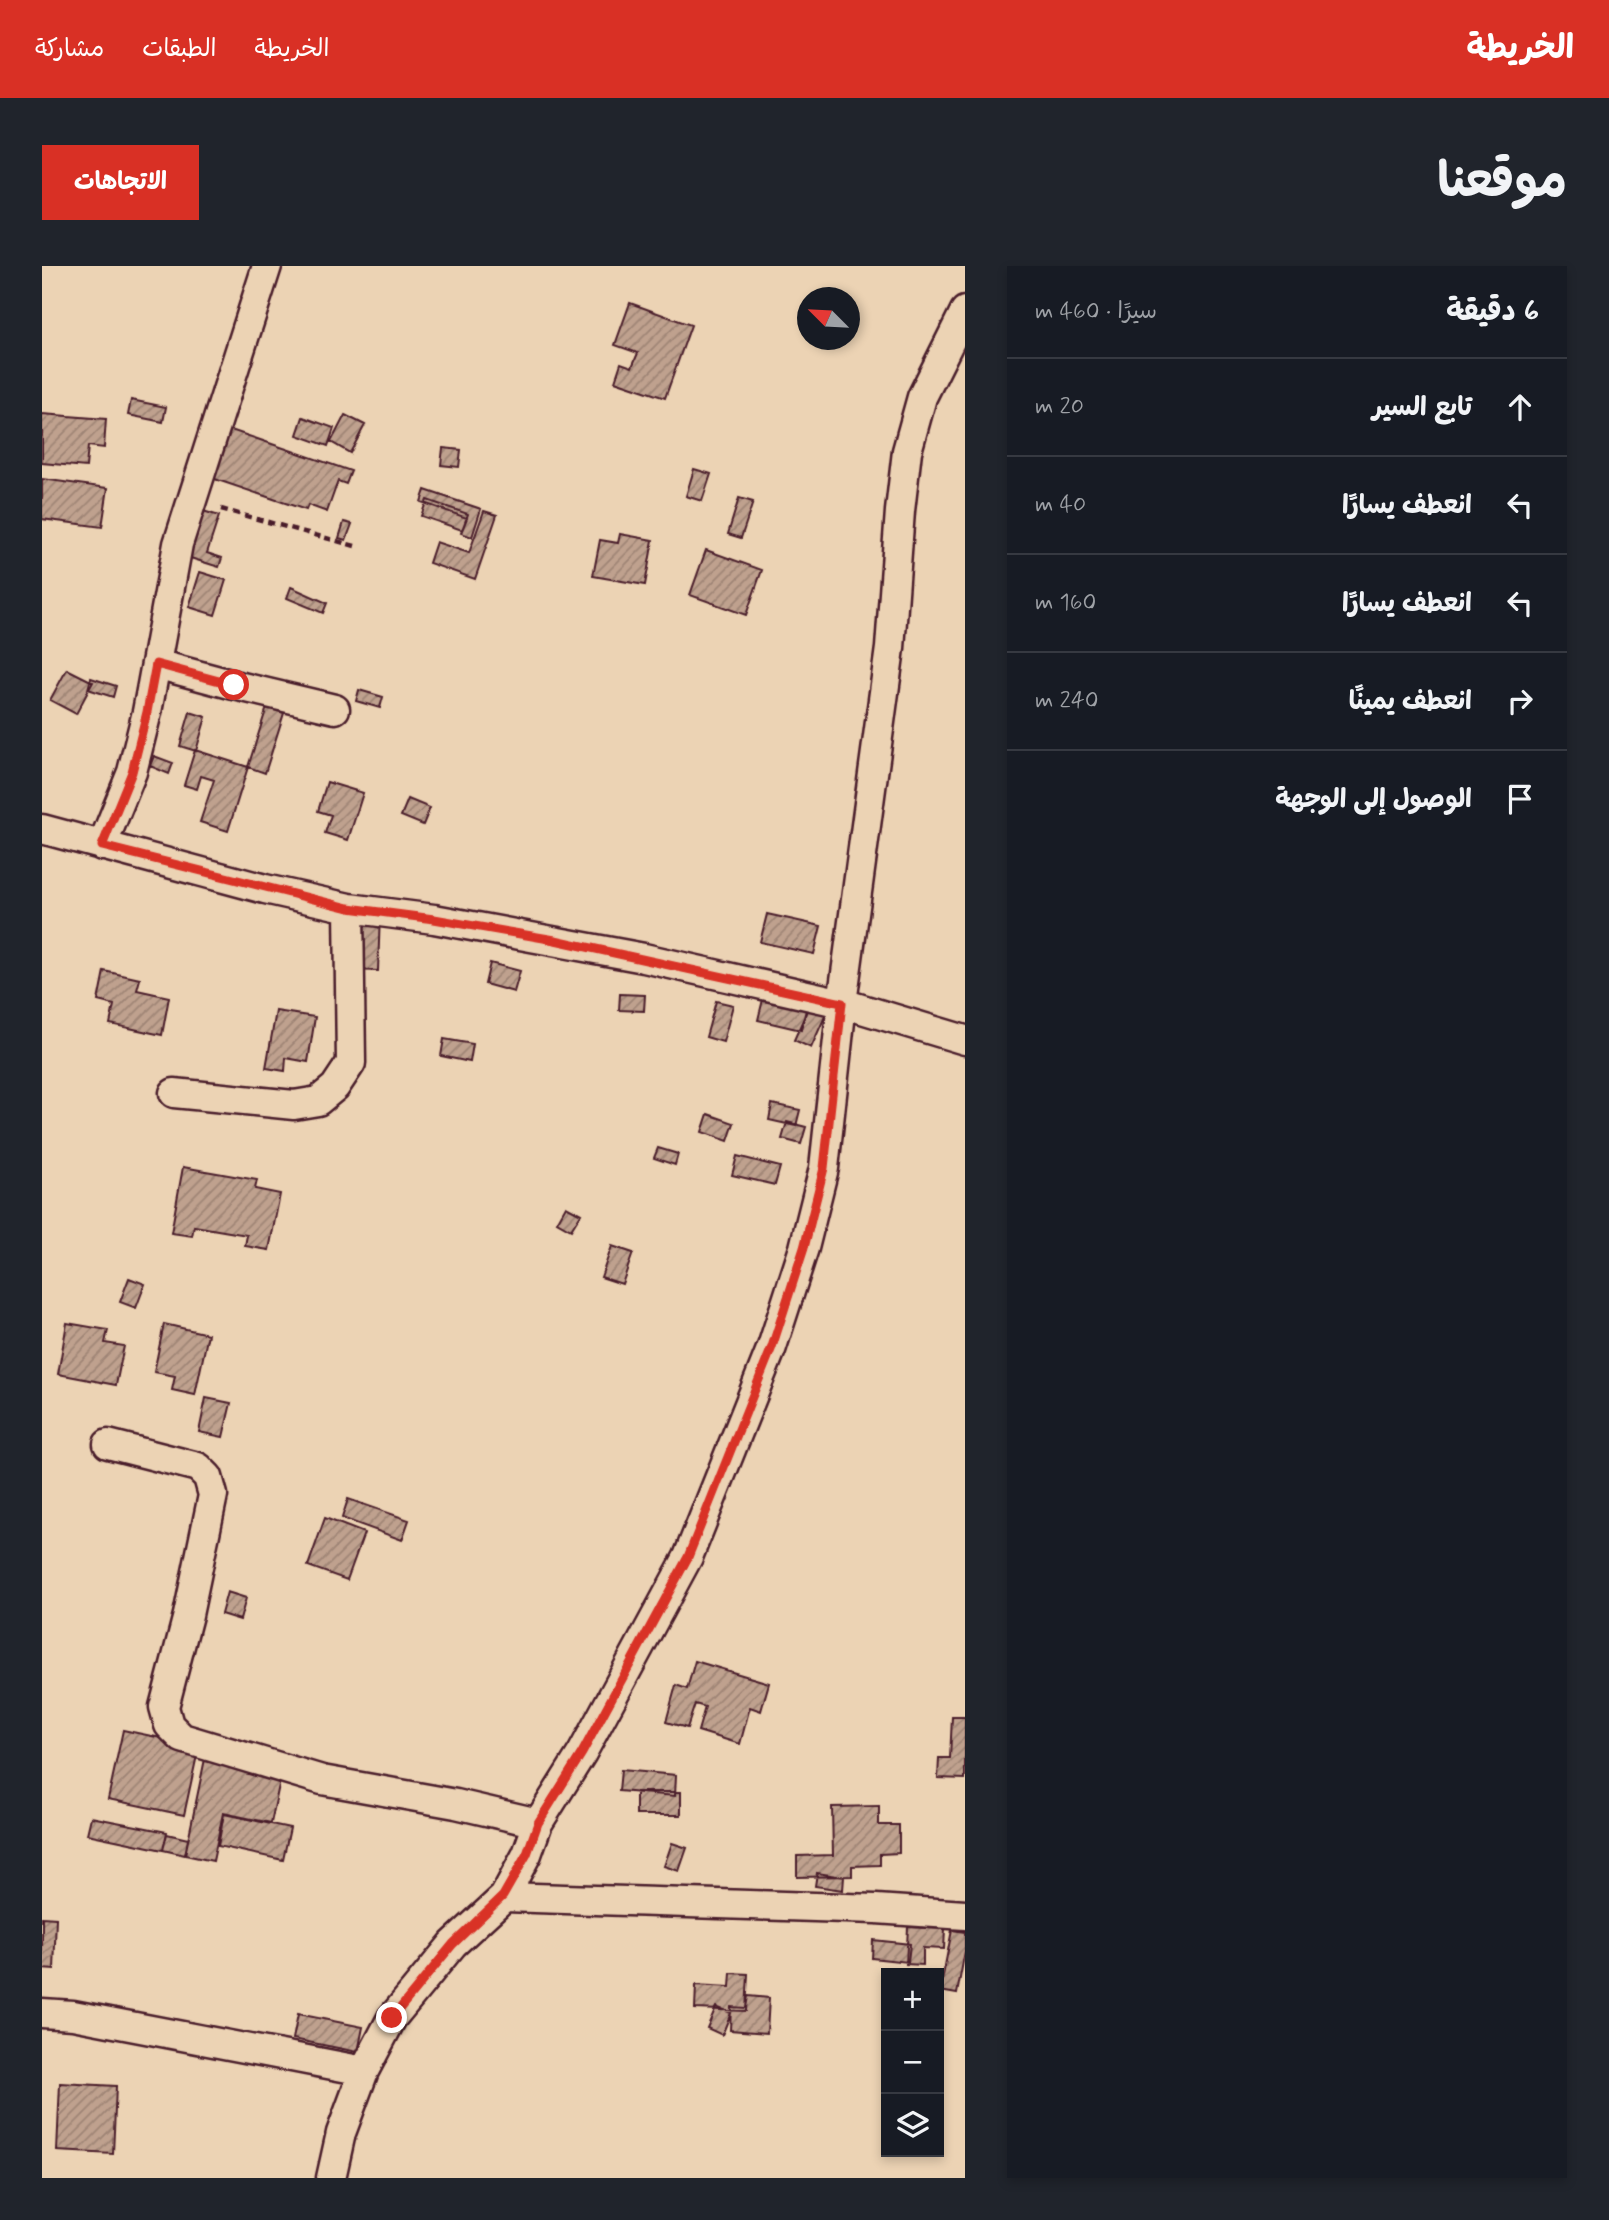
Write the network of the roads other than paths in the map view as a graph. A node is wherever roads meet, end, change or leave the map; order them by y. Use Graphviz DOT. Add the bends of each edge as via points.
graph roads {
  1 [pos="267,266"];
  2 [pos="965,311"];
  3 [pos="156,664"];
  4 [pos="335,709"];
  5 [pos="42,830"];
  6 [pos="102,846"];
  7 [pos="349,908"];
  8 [pos="842,1003"];
  9 [pos="965,1040"];
  10 [pos="174,1093"];
  11 [pos="108,1444"];
  12 [pos="538,1823"];
  13 [pos="503,1896"];
  14 [pos="965,1915"];
  15 [pos="42,2013"];
  16 [pos="364,2071"];
  17 [pos="331,2178"];
  1 -- 3 [label="street" via="178,544"];
  2 -- 8 [label="street" via="922,397 907,452 890,648"];
  3 -- 4 [label="street"];
  3 -- 6 [label="street" via="132,772"];
  5 -- 6 [label="street"];
  6 -- 7 [label="street"];
  7 -- 8 [label="street" via="555,940"];
  7 -- 10 [label="street" via="351,1063 335,1087 318,1101 295,1105"];
  8 -- 9 [label="street"];
  8 -- 12 [label="street" via="824,1168 772,1347 688,1557 582,1753"];
  11 -- 12 [label="street" via="198,1467 208,1477 213,1495 164,1707 169,1725 182,1738 322,1780"];
  12 -- 13 [label="street"];
  13 -- 14 [label="street"];
  13 -- 16 [label="street" via="453,1944 392,2018"];
  15 -- 16 [label="street" via="73,2015"];
  16 -- 17 [label="street" via="341,2133"];
}
